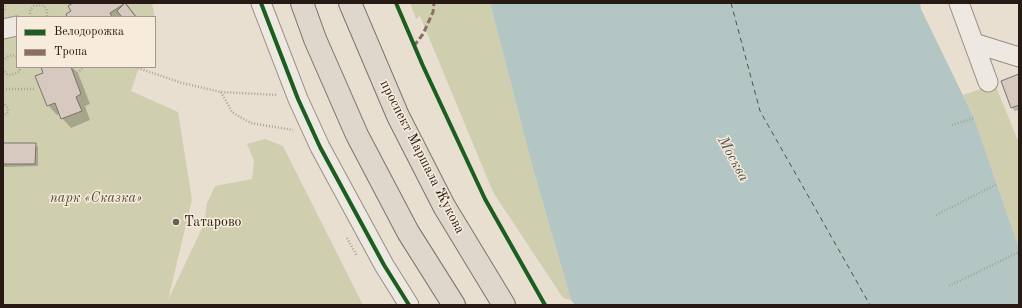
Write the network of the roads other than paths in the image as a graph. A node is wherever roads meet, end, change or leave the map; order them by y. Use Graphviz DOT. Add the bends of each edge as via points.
graph roads {
  1 [pos="261,3"];
  2 [pos="302,3"];
  3 [pos="350,3"];
  4 [pos="959,3"];
  5 [pos="974,43"];
  6 [pos="1019,57"];
  7 [pos="988,82"];
  8 [pos="410,305"];
  9 [pos="454,305"];
  10 [pos="504,305"];
  1 -- 8 [label="street" via="298,99 320,147 384,265"];
  2 -- 9 [label="main road" via="357,135 408,232"];
  3 -- 10 [label="main road, проспект Маршала Жукова" via="398,116 444,206"];
  4 -- 5 [label="street"];
  5 -- 6 [label="street"];
  5 -- 7 [label="street"];
}
